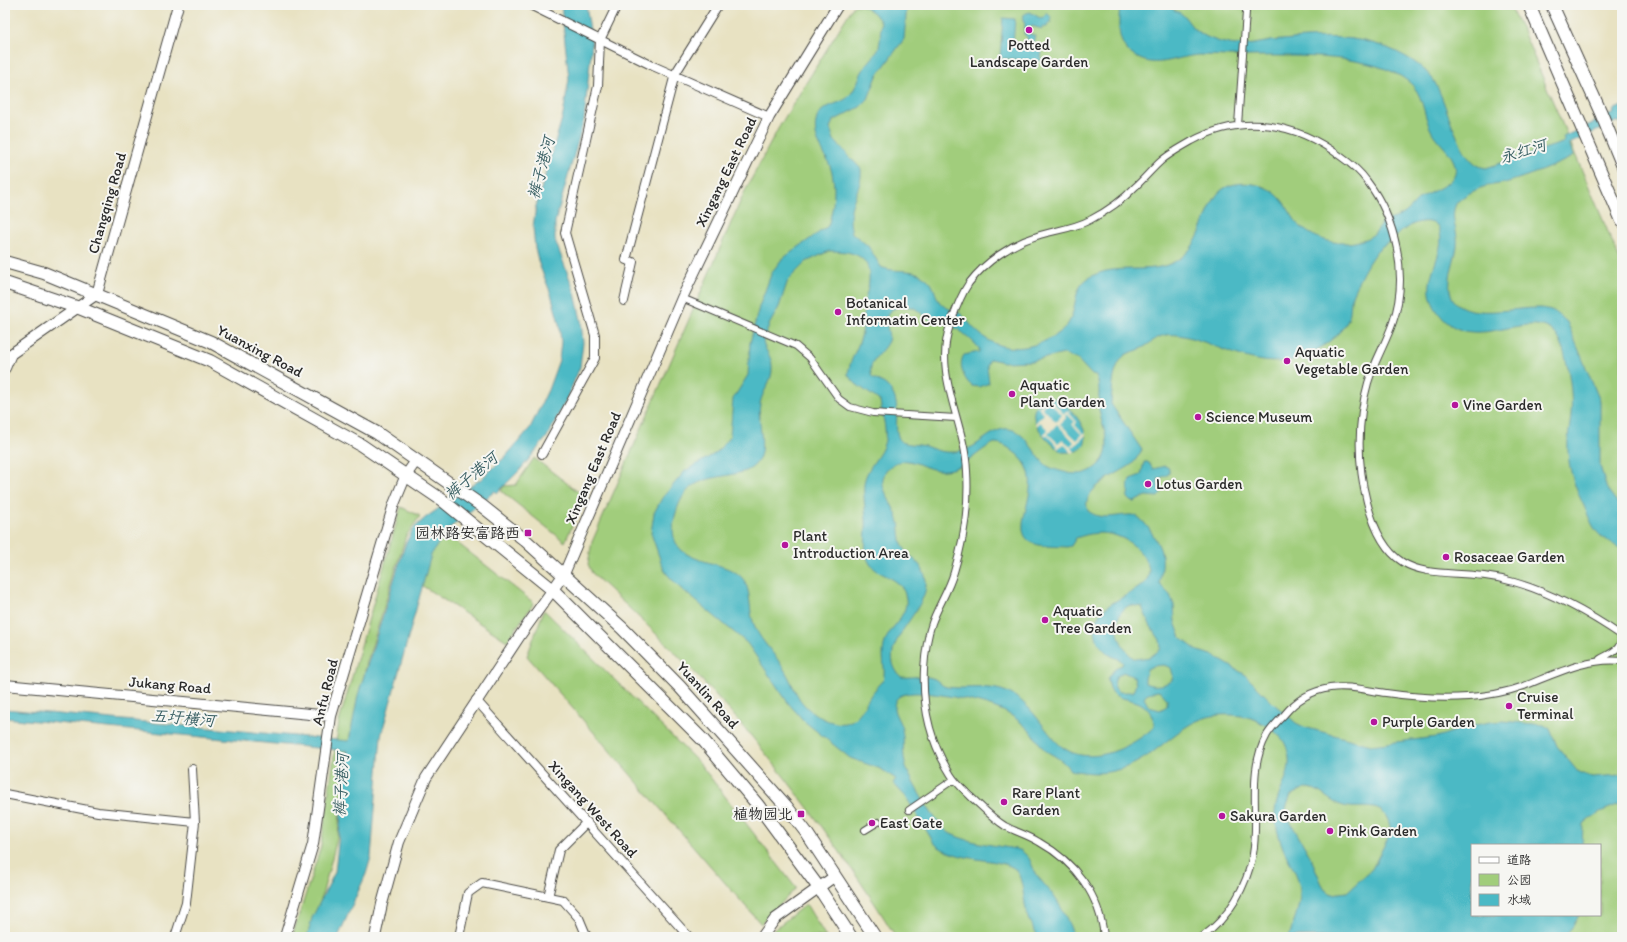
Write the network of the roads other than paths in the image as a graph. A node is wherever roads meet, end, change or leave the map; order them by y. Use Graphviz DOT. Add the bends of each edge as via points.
graph roads {
  1 [pos="178,5"];
  2 [pos="530,5"];
  3 [pos="617,5"];
  4 [pos="718,5"];
  5 [pos="838,5"];
  6 [pos="1529,5"];
  7 [pos="1552,5"];
  8 [pos="1246,12"];
  9 [pos="596,38"];
  10 [pos="674,74"];
  11 [pos="769,118"];
  12 [pos="1238,125"];
  13 [pos="1622,164"];
  14 [pos="1622,221"];
  15 [pos="5,262"];
  16 [pos="5,283"];
  17 [pos="97,294"];
  18 [pos="682,298"];
  19 [pos="624,302"];
  20 [pos="79,308"];
  21 [pos="5,368"];
  22 [pos="956,418"];
  23 [pos="542,454"];
  24 [pos="416,461"];
  25 [pos="406,475"];
  26 [pos="482,506"];
  27 [pos="564,574"];
  28 [pos="553,590"];
  29 [pos="1621,636"];
  30 [pos="1599,660"];
  31 [pos="1622,661"];
  32 [pos="5,685"];
  33 [pos="476,700"];
  34 [pos="332,716"];
  35 [pos="192,769"];
  36 [pos="953,780"];
  37 [pos="5,794"];
  38 [pos="911,809"];
  39 [pos="195,822"];
  40 [pos="587,822"];
  41 [pos="878,822"];
  42 [pos="865,830"];
  43 [pos="835,876"];
  44 [pos="819,888"];
  45 [pos="548,897"];
  46 [pos="176,937"];
  47 [pos="285,937"];
  48 [pos="375,937"];
  49 [pos="459,937"];
  50 [pos="588,937"];
  51 [pos="689,937"];
  52 [pos="762,937"];
  53 [pos="851,937"];
  54 [pos="876,937"];
  55 [pos="1104,937"];
  56 [pos="1202,937"];
  1 -- 17 [label="street, Changqing Road"];
  2 -- 9 [label="street"];
  3 -- 9 [label="street"];
  4 -- 10 [label="street"];
  5 -- 11 [label="street, Xingang East Road"];
  6 -- 14 [label="main road"];
  7 -- 13 [label="main road" via="1602,113"];
  8 -- 12 [label="street"];
  9 -- 10 [label="street"];
  9 -- 23 [label="street" via="598,86 565,233 595,335 595,358"];
  10 -- 11 [label="street"];
  10 -- 19 [label="street" via="626,260 633,262"];
  11 -- 18 [label="street, Xingang East Road"];
  12 -- 22 [label="street" via="1198,137 1170,154 1156,164 1113,207 1093,218 1068,229 1035,236 1008,248 971,281 956,307 945,346 945,367"];
  12 -- 29 [label="street" via="1269,125 1291,129 1326,145 1354,166 1368,182 1386,215 1395,242 1400,272 1395,317 1364,397 1360,435 1361,479 1373,526 1380,539 1401,561 1415,568 1514,582 1566,603"];
  15 -- 17 [label="main road, Yuanxing Road" via="44,273"];
  16 -- 20 [label="main road"];
  17 -- 20 [label="street"];
  17 -- 24 [label="main road, Yuanxing Road" via="211,342 377,433"];
  18 -- 22 [label="street" via="796,346 810,358 839,399 850,407 873,414"];
  18 -- 27 [label="street, Xingang East Road"];
  20 -- 21 [label="street" via="11,354"];
  20 -- 25 [label="main road" via="210,361 361,445"];
  22 -- 36 [label="street" via="967,466 965,514 954,574 932,624 924,667 927,723"];
  24 -- 25 [label="street, Anfu Road"];
  24 -- 26 [label="main road, Yuanxing Road"];
  25 -- 28 [label="main road" via="442,500"];
  25 -- 34 [label="street, Anfu Road" via="394,504"];
  26 -- 27 [label="main road, Yuanlin Road" via="536,548"];
  27 -- 28 [label="street, Xingang East Road"];
  27 -- 43 [label="main road, Yuanlin Road" via="680,687 786,806"];
  28 -- 33 [label="street, Xingang East Road"];
  28 -- 44 [label="main road" via="703,740 757,804"];
  29 -- 30 [label="street" via="1619,648"];
  30 -- 31 [label="street"];
  30 -- 56 [label="street" via="1522,686 1480,696 1417,696 1363,689 1330,688 1298,699 1267,734 1258,757 1255,776 1256,838 1249,871 1235,902"];
  32 -- 34 [label="street, Jukang Road"];
  33 -- 40 [label="street, Xingang West Road"];
  33 -- 48 [label="street, Xingang East Road" via="426,778 417,799 399,842"];
  34 -- 47 [label="street, Anfu Road" via="313,844"];
  35 -- 39 [label="street"];
  36 -- 38 [label="street"];
  36 -- 55 [label="street" via="1005,826 1038,841 1066,859 1091,892 1101,915"];
  37 -- 39 [label="street" via="98,812"];
  39 -- 46 [label="street" via="186,903"];
  40 -- 45 [label="street" via="559,850"];
  40 -- 51 [label="street, Xingang West Road"];
  41 -- 42 [label="street"];
  43 -- 44 [label="street"];
  43 -- 54 [label="main road, Yuanlin Road"];
  44 -- 52 [label="street" via="775,919"];
  44 -- 53 [label="main road"];
  45 -- 49 [label="street" via="482,883 468,893"];
  45 -- 50 [label="street" via="563,900 579,918"];
}
